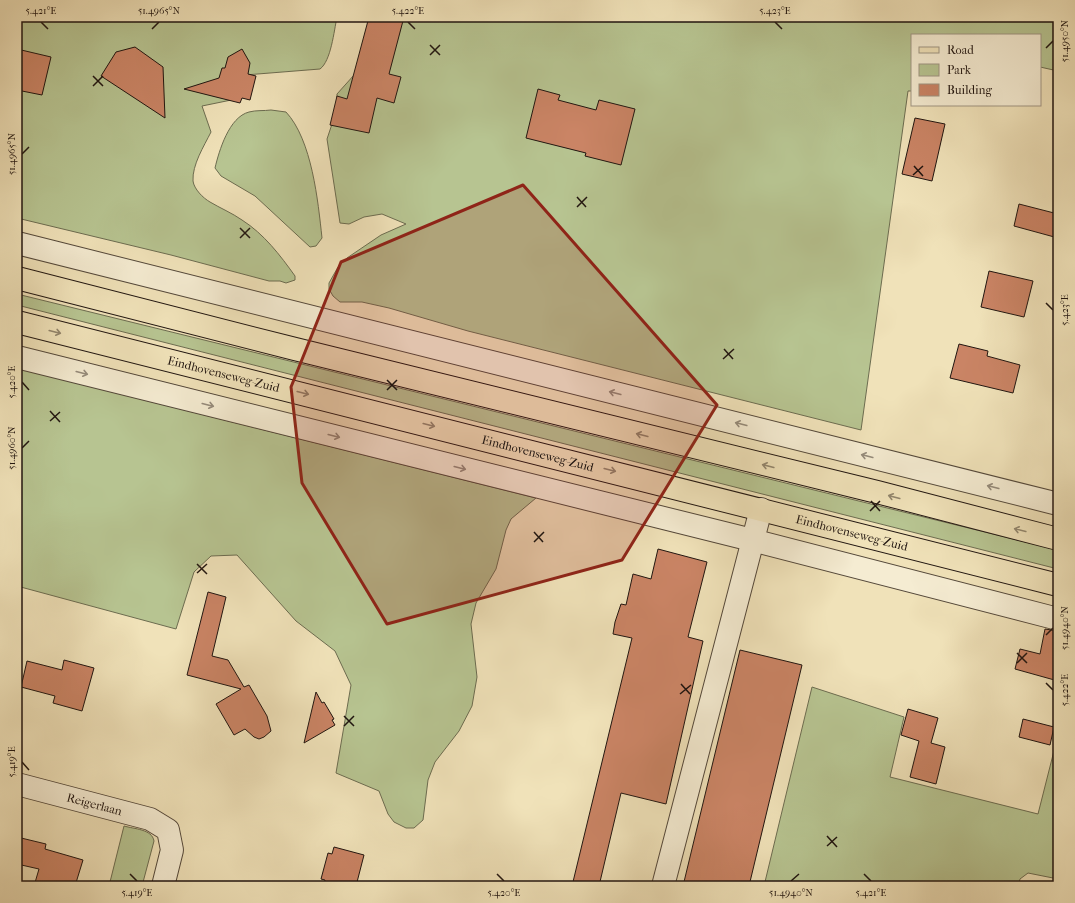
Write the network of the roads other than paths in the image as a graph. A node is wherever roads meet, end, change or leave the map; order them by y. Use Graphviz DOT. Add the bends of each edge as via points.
graph roads {
  1 [pos="17,243"];
  2 [pos="17,278"];
  3 [pos="17,322"];
  4 [pos="17,357"];
  5 [pos="1058,504"];
  6 [pos="761,509"];
  7 [pos="1058,539"];
  8 [pos="752,540"];
  9 [pos="1058,584"];
  10 [pos="1058,619"];
  11 [pos="17,784"];
  12 [pos="163,886"];
  13 [pos="663,886"];
  5 -- 1 [label="street, one-way"];
  7 -- 2 [label="main road, one-way" via="878,492 295,350"];
  3 -- 6 [label="main road, Eindhovenseweg-Zuid, one-way"];
  4 -- 8 [label="street, one-way"];
  6 -- 8 [label="street"];
  6 -- 9 [label="main road, Eindhovenseweg-Zuid"];
  8 -- 10 [label="street"];
  8 -- 13 [label="street"];
  11 -- 12 [label="street, Reigerlaan" via="150,819 168,830 172,850"];
}
